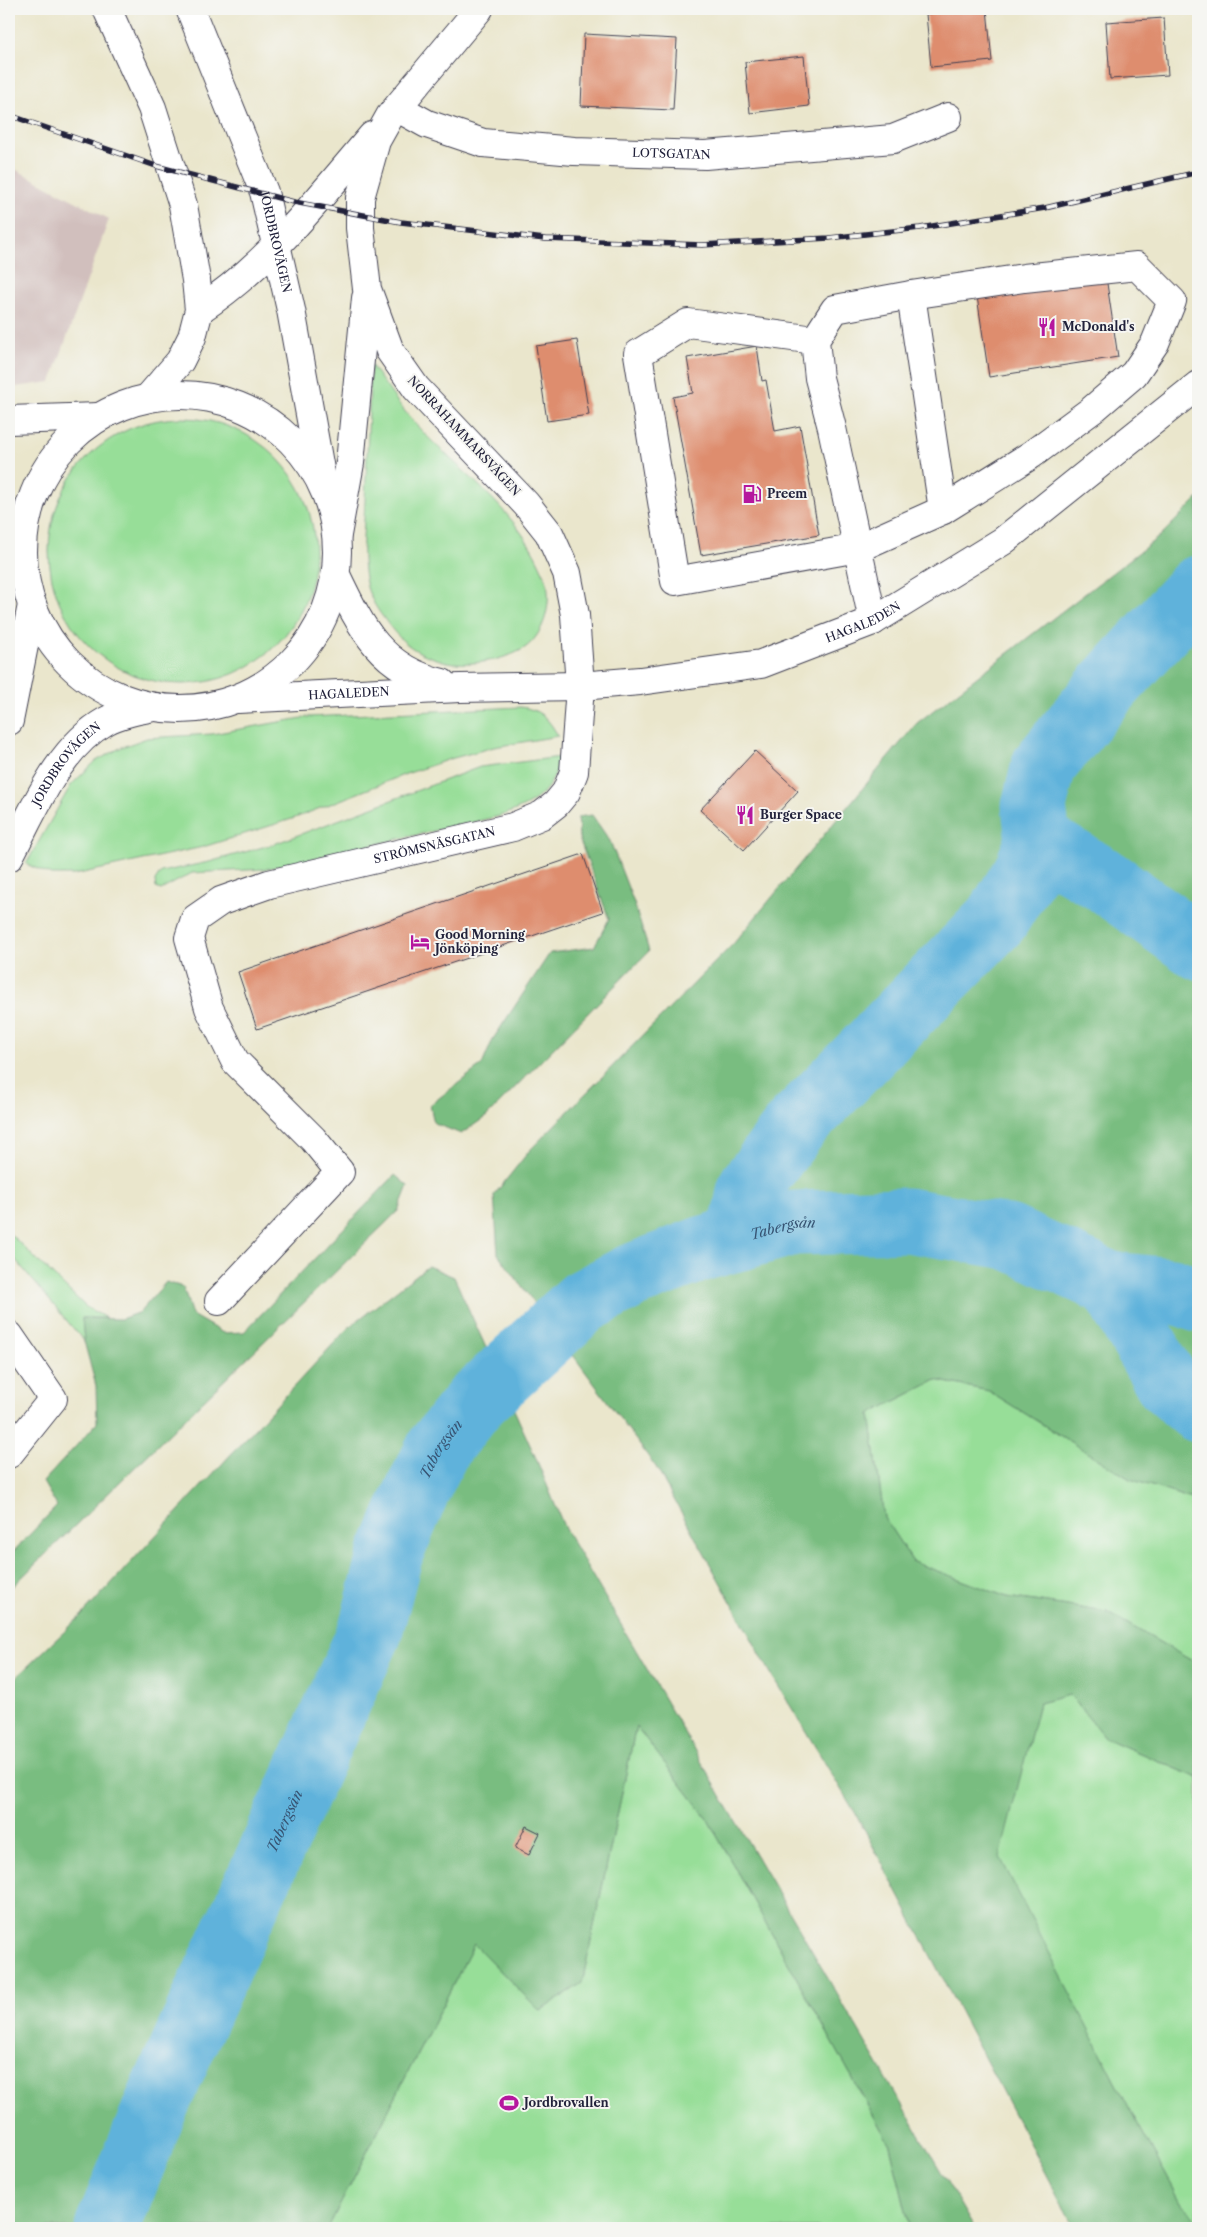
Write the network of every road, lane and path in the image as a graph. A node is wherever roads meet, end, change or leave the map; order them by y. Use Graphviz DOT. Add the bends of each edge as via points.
graph roads {
  1 [pos="107,9"];
  2 [pos="190,9"];
  3 [pos="479,9"];
  4 [pos="394,112"];
  5 [pos="948,117"];
  6 [pos="276,246"];
  7 [pos="367,288"];
  8 [pos="912,295"];
  9 [pos="199,310"];
  10 [pos="815,340"];
  11 [pos="1198,385"];
  12 [pos="148,398"];
  13 [pos="99,417"];
  14 [pos="9,420"];
  15 [pos="323,486"];
  16 [pos="944,510"];
  17 [pos="9,514"];
  18 [pos="337,535"];
  19 [pos="23,544"];
  20 [pos="858,548"];
  21 [pos="336,575"];
  22 [pos="32,605"];
  23 [pos="873,620"];
  24 [pos="580,686"];
  25 [pos="460,688"];
  26 [pos="238,698"];
  27 [pos="155,707"];
  28 [pos="9,721"];
  29 [pos="9,857"];
  30 [pos="219,1301"];
  31 [pos="9,1335"];
  32 [pos="9,1454"];
  1 -- 9 [label="street" via="152,108 184,205"];
  2 -- 6 [label="street, JORDBROVÄGEN" via="264,192"];
  3 -- 4 [label="street, NORRAHAMMARSVÄGEN"];
  4 -- 5 [label="street, LOTSGATAN" via="483,143 574,151 705,155 893,139"];
  4 -- 6 [label="street"];
  4 -- 7 [label="street, NORRAHAMMARSVÄGEN" via="376,141 360,198"];
  6 -- 9 [label="street" via="230,288"];
  6 -- 15 [label="street, JORDBROVÄGEN"];
  7 -- 18 [label="street" via="350,463"];
  7 -- 24 [label="street, NORRAHAMMARSVÄGEN" via="390,351 416,388 526,504 549,533 567,573 575,615"];
  8 -- 10 [label="street" via="834,309"];
  8 -- 16 [label="street"];
  8 -- 16 [label="street" via="1024,278 1137,266 1172,301 1155,343 1134,374 1092,410 1030,455"];
  9 -- 12 [label="street" via="192,337 180,361"];
  10 -- 20 [label="street" via="819,378"];
  10 -- 20 [label="street" via="688,323 638,354 675,581"];
  11 -- 23 [label="street, HAGALEDEN" via="1003,541"];
  12 -- 13 [label="street" via="122,405"];
  12 -- 15 [label="street" via="174,394 200,396 226,401 251,411 293,442 310,462"];
  13 -- 14 [label="street"];
  13 -- 19 [label="street" via="78,432 45,471 26,519"];
  15 -- 18 [label="street"];
  16 -- 20 [label="street"];
  17 -- 19 [label="street"];
  18 -- 21 [label="street"];
  19 -- 22 [label="street" via="24,575"];
  20 -- 23 [label="street"];
  21 -- 25 [label="street, HAGALEDEN" via="359,623 393,661 408,672"];
  21 -- 26 [label="street" via="328,607 313,637 298,656 267,683"];
  22 -- 27 [label="street" via="47,635 74,667 93,683 123,698"];
  22 -- 28 [label="street"];
  23 -- 24 [label="street, HAGALEDEN" via="761,664"];
  24 -- 25 [label="street, HAGALEDEN"];
  24 -- 30 [label="street, STRÖMSNÄSGATAN" via="574,772 566,792 542,815 512,827 455,842 269,884 221,901 195,919 189,938 210,1008 235,1061 313,1139 340,1172"];
  25 -- 26 [label="street, HAGALEDEN"];
  26 -- 27 [label="street" via="197,708"];
  27 -- 29 [label="street, JORDBROVÄGEN" via="106,721 84,738 51,780"];
  31 -- 32 [label="street" via="53,1399"];
}
